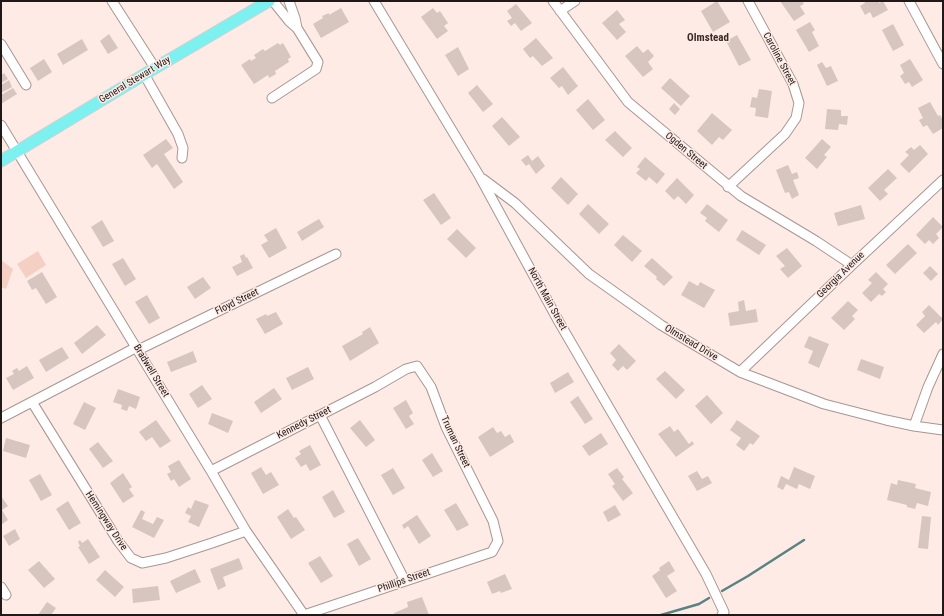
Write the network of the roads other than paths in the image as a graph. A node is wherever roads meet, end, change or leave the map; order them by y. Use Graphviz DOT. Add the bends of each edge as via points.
graph roads {
  1 [pos="112,1"];
  2 [pos="269,1"];
  3 [pos="273,1"];
  4 [pos="288,1"];
  5 [pos="374,1"];
  6 [pos="554,1"];
  7 [pos="575,1"];
  8 [pos="748,1"];
  9 [pos="909,1"];
  10 [pos="560,11"];
  11 [pos="297,28"];
  12 [pos="1,46"];
  13 [pos="943,64"];
  14 [pos="156,68"];
  15 [pos="144,74"];
  16 [pos="26,85"];
  17 [pos="272,98"];
  18 [pos="1,125"];
  19 [pos="17,151"];
  20 [pos="182,158"];
  21 [pos="1,161"];
  22 [pos="480,177"];
  23 [pos="943,180"];
  24 [pos="728,187"];
  25 [pos="336,254"];
  26 [pos="852,265"];
  27 [pos="137,348"];
  28 [pos="943,354"];
  29 [pos="740,372"];
  30 [pos="395,374"];
  31 [pos="32,402"];
  32 [pos="320,414"];
  33 [pos="1,418"];
  34 [pos="914,426"];
  35 [pos="943,430"];
  36 [pos="211,470"];
  37 [pos="246,531"];
  38 [pos="498,541"];
  39 [pos="405,581"];
  40 [pos="1,587"];
  41 [pos="6,596"];
  42 [pos="304,615"];
  43 [pos="722,615"];
  1 -- 14 [label="street"];
  2 -- 14 [label="main road, General Stewart Way"];
  3 -- 11 [label="street"];
  4 -- 11 [label="street"];
  5 -- 22 [label="street, North Main Street"];
  6 -- 10 [label="street, Ogden Street"];
  7 -- 10 [label="street"];
  8 -- 24 [label="street, Caroline Street" via="793,84 799,103 796,118 785,134"];
  9 -- 13 [label="street"];
  10 -- 24 [label="street, Ogden Street" via="628,102"];
  11 -- 17 [label="street" via="318,62 316,69"];
  12 -- 16 [label="street"];
  14 -- 15 [label="main road, General Stewart Way"];
  15 -- 19 [label="main road, General Stewart Way"];
  15 -- 20 [label="street" via="178,134 183,148"];
  18 -- 19 [label="street, Bradwell Street"];
  19 -- 21 [label="main road, General Stewart Way"];
  19 -- 27 [label="street, Bradwell Street"];
  22 -- 29 [label="street, Olmstead Drive" via="515,203 589,274 661,325"];
  22 -- 43 [label="street, North Main Street" via="559,322 706,574 724,612"];
  23 -- 26 [label="street, Georgia Avenue"];
  24 -- 26 [label="street, Ogden Street"];
  25 -- 27 [label="street, Floyd Street"];
  26 -- 29 [label="street, Georgia Avenue"];
  27 -- 31 [label="street, Floyd Street"];
  27 -- 36 [label="street, Bradwell Street"];
  28 -- 34 [label="street"];
  29 -- 34 [label="street, Olmstead Drive" via="824,404"];
  30 -- 32 [label="street, Kennedy Street" via="375,387"];
  30 -- 38 [label="street, Truman Street" via="417,366 431,388 446,427 493,521"];
  31 -- 33 [label="street, Floyd Street"];
  31 -- 37 [label="street, Hemingway Drive" via="131,558 142,563 166,558"];
  32 -- 36 [label="street, Kennedy Street"];
  32 -- 39 [label="street"];
  34 -- 35 [label="street, Olmstead Drive"];
  36 -- 37 [label="street, Bradwell Street"];
  37 -- 42 [label="street, Bradwell Street"];
  38 -- 39 [label="street, Phillips Street" via="492,552"];
  39 -- 42 [label="street, Phillips Street"];
  40 -- 41 [label="street"];
}
